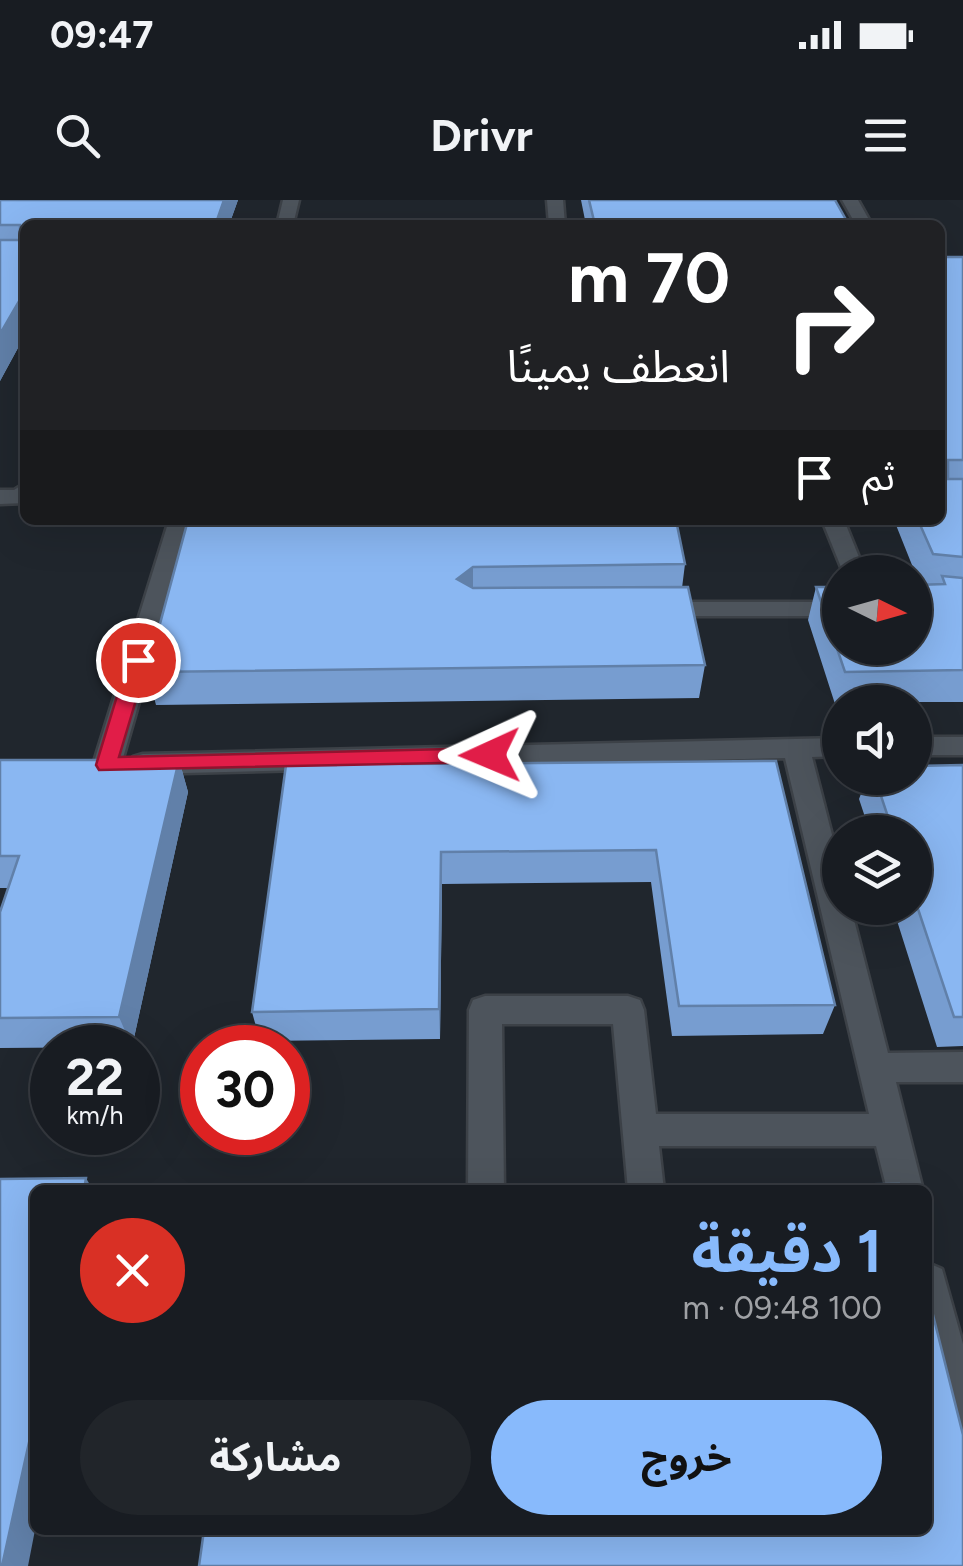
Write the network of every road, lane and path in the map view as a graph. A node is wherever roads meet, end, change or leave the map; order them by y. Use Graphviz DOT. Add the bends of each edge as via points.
graph roads {
  1 [pos="179,525"];
  2 [pos="835,525"];
  3 [pos="847,555"];
  4 [pos="822,609"];
  5 [pos="628,610"];
  6 [pos="932,746"];
  7 [pos="963,746"];
  8 [pos="796,747"];
  9 [pos="822,747"];
  10 [pos="71,765"];
  11 [pos="107,765"];
  12 [pos="963,1067"];
  13 [pos="875,1068"];
  14 [pos="640,1130"];
  15 [pos="890,1130"];
  16 [pos="486,1185"];
  17 [pos="646,1185"];
  18 [pos="904,1185"];
  19 [pos="932,1298"];
  20 [pos="963,1426"];
  1 -- 11 [label="street"];
  2 -- 3 [label="street"];
  4 -- 5 [label="street"];
  6 -- 7 [label="street"];
  8 -- 9 [label="street"];
  8 -- 11 [label="street"];
  8 -- 13 [label="street"];
  10 -- 11 [label="street"];
  12 -- 13 [label="street"];
  13 -- 15 [label="street"];
  14 -- 15 [label="street"];
  14 -- 16 [label="street" via="628,1010 485,1010"];
  14 -- 17 [label="street"];
  15 -- 18 [label="street"];
  19 -- 20 [label="street"];
}
